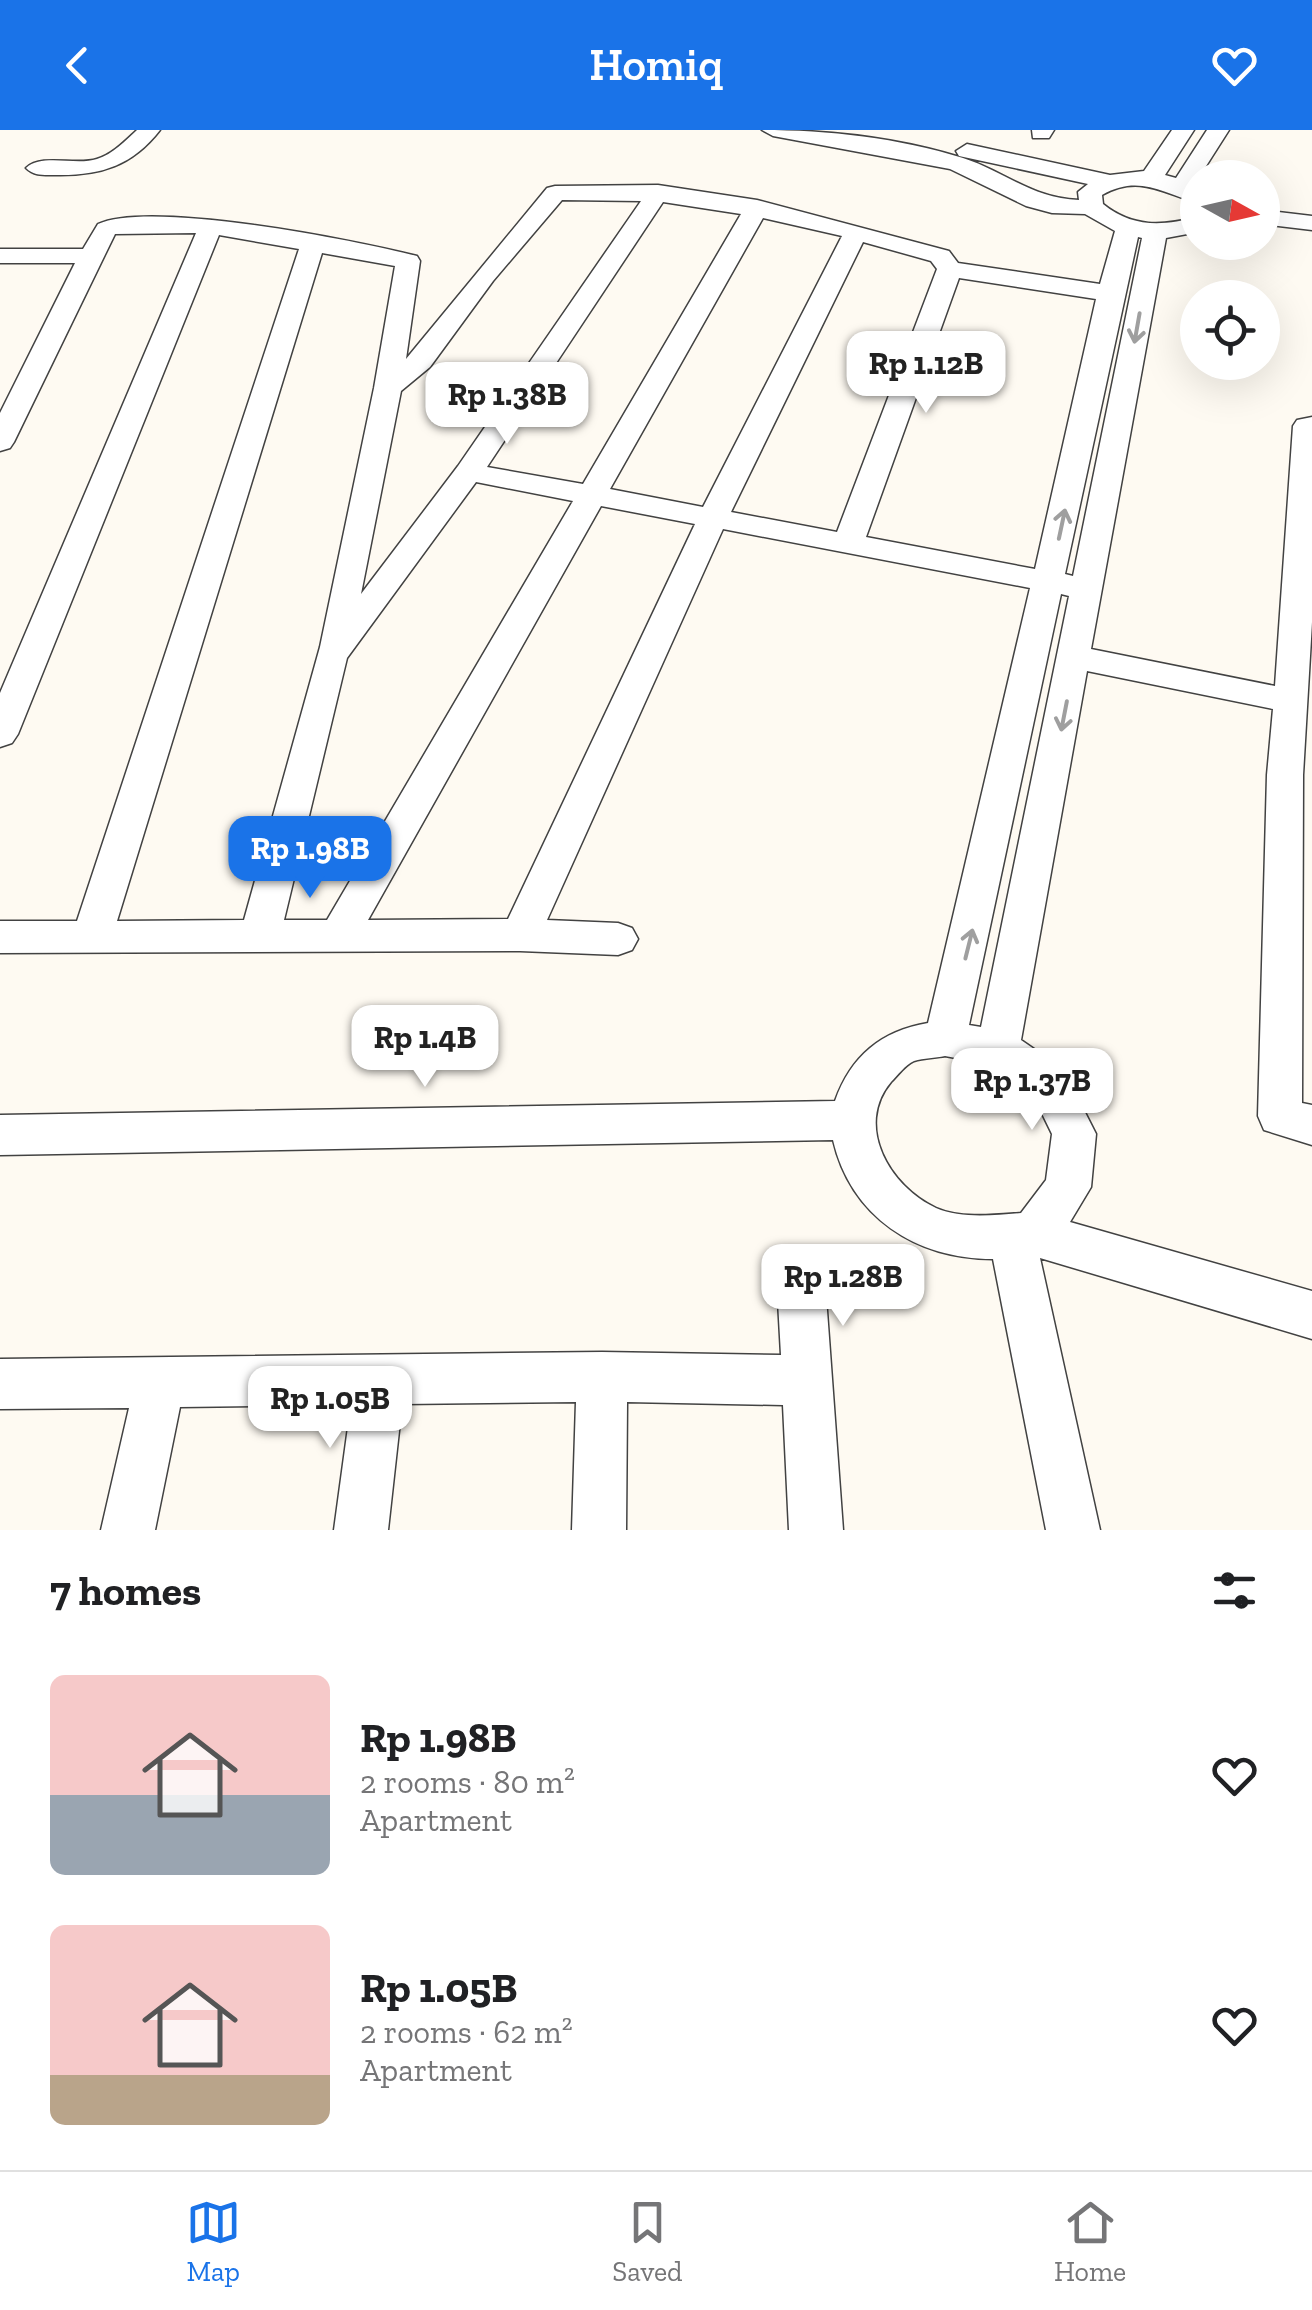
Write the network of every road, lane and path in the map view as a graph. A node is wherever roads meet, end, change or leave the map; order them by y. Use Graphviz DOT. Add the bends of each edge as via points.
graph roads {
  1 [pos="149,130"];
  2 [pos="773,130"];
  3 [pos="874,130"];
  4 [pos="1182,130"];
  5 [pos="1218,130"];
  6 [pos="1204,160"];
  7 [pos="36,168"];
  8 [pos="1151,178"];
  9 [pos="1106,182"];
  10 [pos="1180,188"];
  11 [pos="658,192"];
  12 [pos="757,207"];
  13 [pos="1091,207"];
  14 [pos="1280,219"];
  15 [pos="1312,223"];
  16 [pos="210,226"];
  17 [pos="1141,230"];
  18 [pos="1180,230"];
  19 [pos="856,232"];
  20 [pos="313,242"];
  21 [pos="0,256"];
  22 [pos="91,256"];
  23 [pos="950,269"];
  24 [pos="1110,293"];
  25 [pos="388,388"];
  26 [pos="1312,425"];
  27 [pos="0,442"];
  28 [pos="470,472"];
  29 [pos="590,494"];
  30 [pos="713,518"];
  31 [pos="848,544"];
  32 [pos="1050,582"];
  33 [pos="1089,589"];
  34 [pos="332,656"];
  35 [pos="1075,656"];
  36 [pos="1292,701"];
  37 [pos="0,734"];
  38 [pos="520,935"];
  39 [pos="260,936"];
  40 [pos="339,936"];
  41 [pos="0,937"];
  42 [pos="92,937"];
  43 [pos="618,939"];
  44 [pos="944,1038"];
  45 [pos="998,1048"];
  46 [pos="851,1120"];
  47 [pos="1312,1125"];
  48 [pos="0,1135"];
  49 [pos="1023,1235"];
  50 [pos="800,1284"];
  51 [pos="1312,1315"];
  52 [pos="602,1377"];
  53 [pos="807,1380"];
  54 [pos="160,1382"];
  55 [pos="379,1382"];
  56 [pos="0,1384"];
  57 [pos="128,1530"];
  58 [pos="361,1530"];
  59 [pos="599,1530"];
  60 [pos="816,1530"];
  61 [pos="1073,1530"];
  1 -- 7 [label="street" via="109,165"];
  2 -- 13 [label="street" via="920,154 958,164 1034,201"];
  3 -- 9 [label="street"];
  4 -- 8 [label="street"];
  5 -- 6 [label="street"];
  8 -- 9 [label="street"];
  8 -- 10 [label="street"];
  9 -- 13 [label="street" via="1090,192"];
  11 -- 12 [label="street"];
  11 -- 25 [label="street" via="552,195 420,362"];
  11 -- 28 [label="street"];
  12 -- 19 [label="street"];
  12 -- 29 [label="street"];
  13 -- 17 [label="street" via="1104,219"];
  14 -- 15 [label="street"];
  16 -- 20 [label="street"];
  16 -- 22 [label="street" via="110,226"];
  16 -- 37 [label="street"];
  17 -- 18 [label="street"];
  17 -- 24 [label="street"];
  17 -- 33 [label="street, one-way"];
  19 -- 23 [label="street" via="940,256"];
  19 -- 30 [label="street"];
  20 -- 25 [label="street" via="410,263"];
  20 -- 42 [label="street"];
  21 -- 22 [label="street"];
  22 -- 27 [label="street"];
  23 -- 24 [label="street"];
  23 -- 31 [label="street"];
  32 -- 24 [label="street, one-way"];
  25 -- 34 [label="street"];
  26 -- 36 [label="street"];
  28 -- 29 [label="street"];
  28 -- 34 [label="street"];
  29 -- 30 [label="street"];
  29 -- 40 [label="street"];
  30 -- 31 [label="street"];
  30 -- 38 [label="street"];
  31 -- 32 [label="street"];
  32 -- 33 [label="street"];
  44 -- 32 [label="street, one-way"];
  33 -- 35 [label="street"];
  34 -- 39 [label="street"];
  35 -- 36 [label="street"];
  35 -- 45 [label="street, one-way"];
  36 -- 47 [label="street" via="1280,1116"];
  38 -- 40 [label="street"];
  38 -- 43 [label="street"];
  39 -- 40 [label="street"];
  39 -- 42 [label="street"];
  41 -- 42 [label="street"];
  44 -- 45 [label="street"];
  44 -- 46 [label="street" via="898,1048 865,1078"];
  45 -- 49 [label="street" via="1048,1082 1074,1134 1068,1187"];
  46 -- 48 [label="street"];
  46 -- 49 [label="street" via="858,1160 883,1197 922,1224 968,1237"];
  49 -- 51 [label="street"];
  49 -- 61 [label="street"];
  50 -- 53 [label="street"];
  52 -- 53 [label="street"];
  52 -- 55 [label="street"];
  52 -- 59 [label="street"];
  53 -- 60 [label="street"];
  54 -- 55 [label="street"];
  54 -- 56 [label="street"];
  54 -- 57 [label="street"];
  55 -- 58 [label="street"];
}
